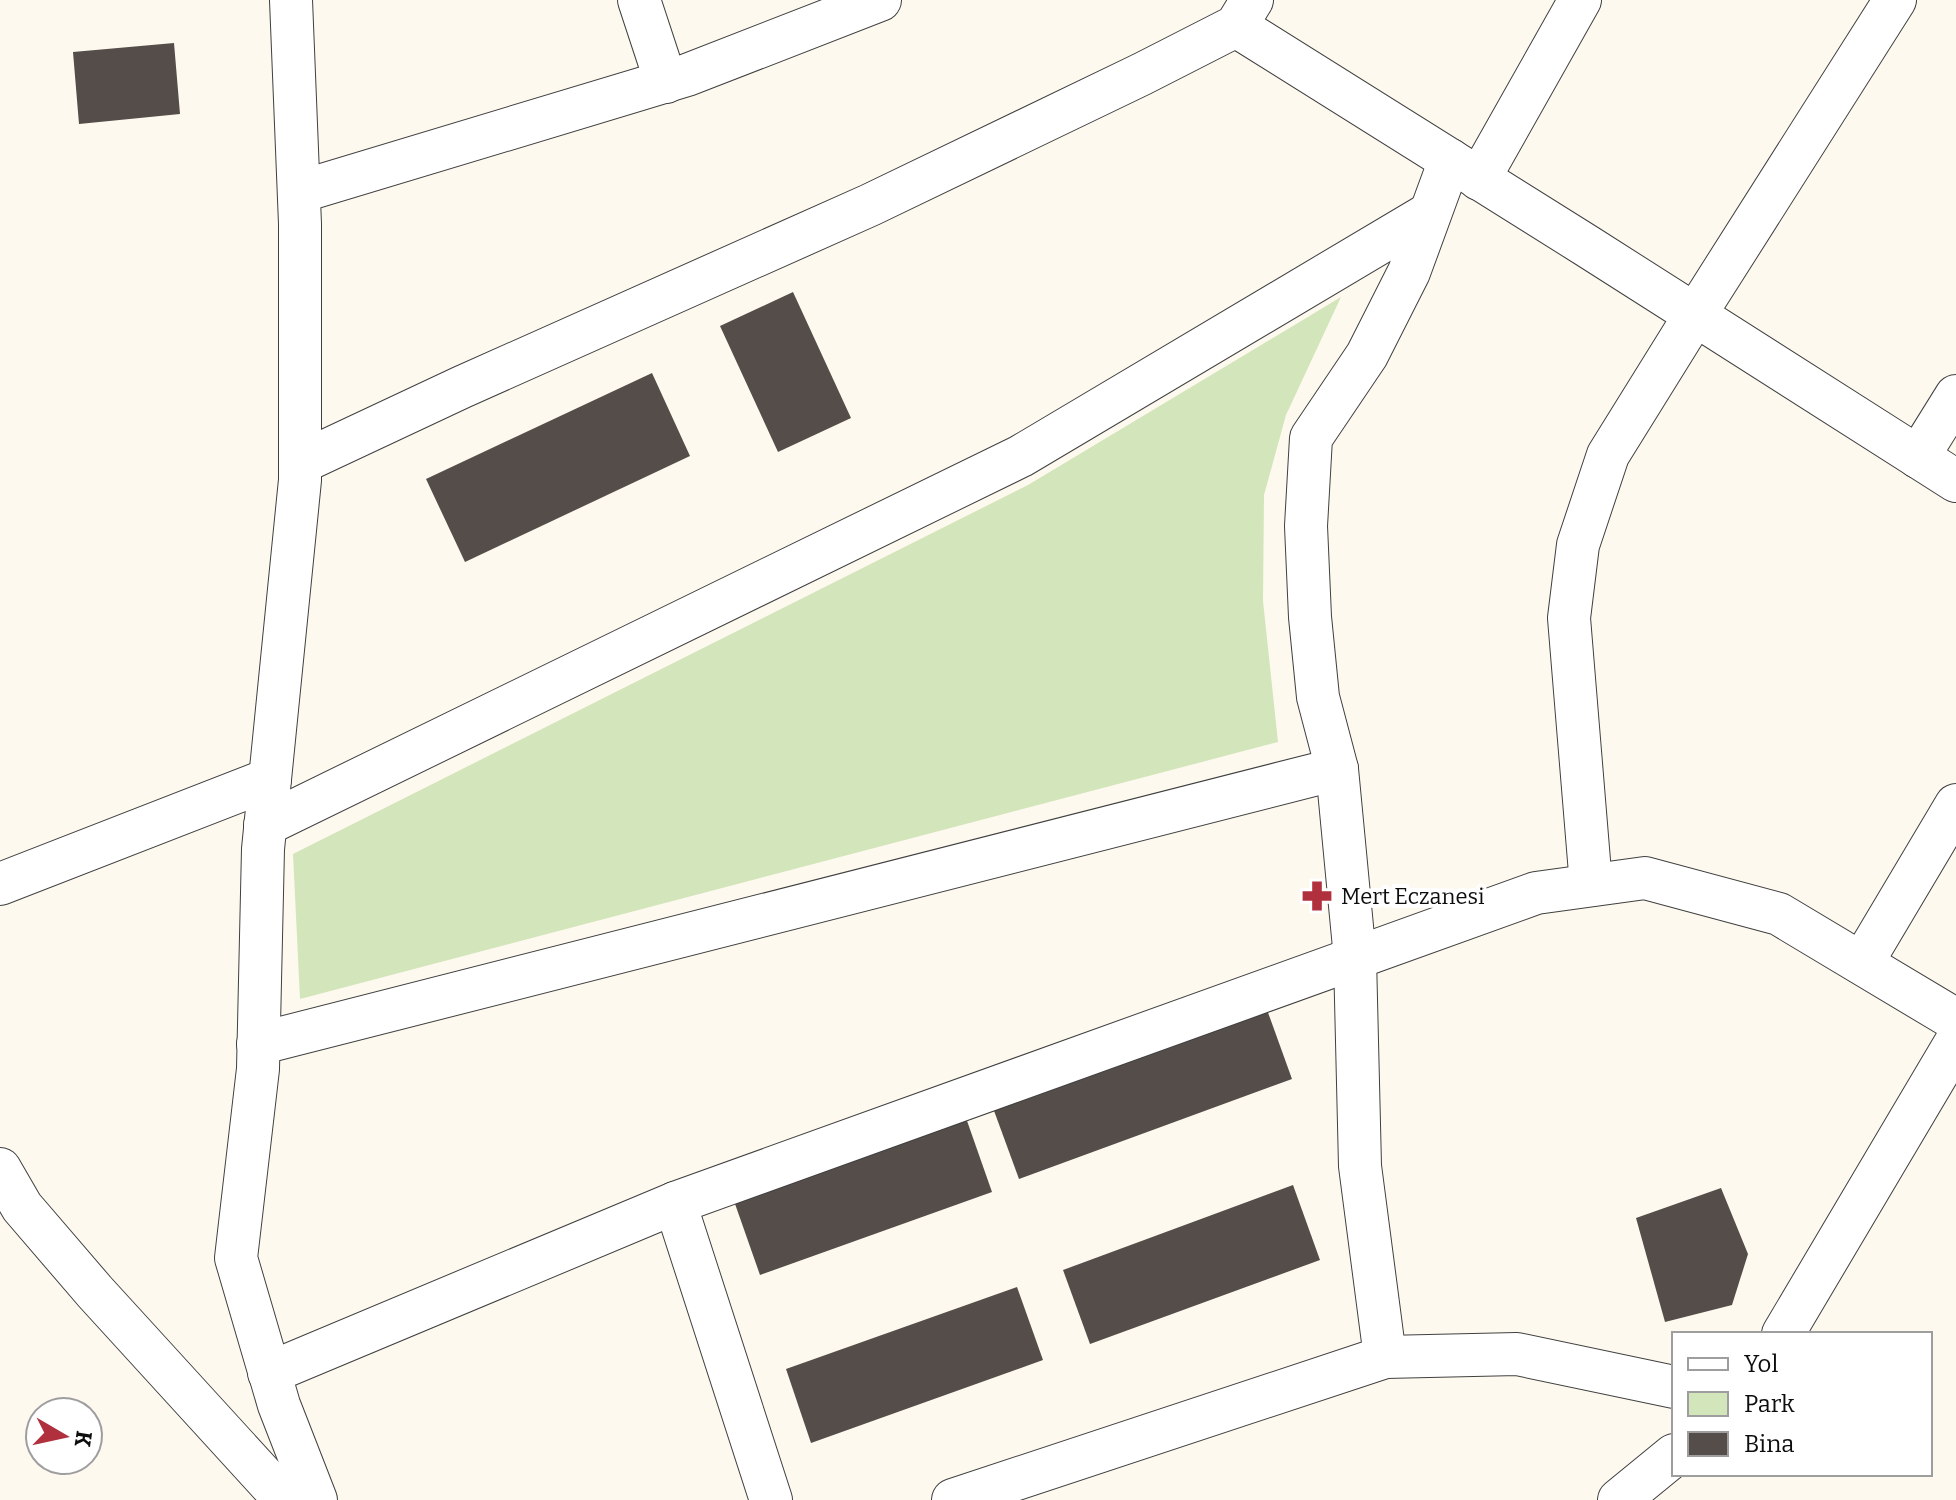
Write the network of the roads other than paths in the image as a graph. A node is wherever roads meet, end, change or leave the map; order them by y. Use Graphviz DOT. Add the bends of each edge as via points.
graph roads {
  1 [pos="291,0"];
  2 [pos="639,0"];
  3 [pos="880,0"];
  4 [pos="1580,0"];
  5 [pos="1895,0"];
  6 [pos="1244,13"];
  7 [pos="666,82"];
  8 [pos="1465,169"];
  9 [pos="299,192"];
  10 [pos="1430,213"];
  11 [pos="1695,315"];
  12 [pos="1956,396"];
  13 [pos="1918,457"];
  14 [pos="300,463"];
  15 [pos="1956,481"];
  16 [pos="1337,769"];
  17 [pos="270,779"];
  18 [pos="1956,805"];
  19 [pos="265,825"];
  20 [pos="0,884"];
  21 [pos="1591,885"];
  22 [pos="1355,958"];
  23 [pos="1862,963"];
  24 [pos="1956,1020"];
  25 [pos="1956,1042"];
  26 [pos="258,1044"];
  27 [pos="0,1169"];
  28 [pos="675,1203"];
  29 [pos="1784,1332"];
  30 [pos="1385,1357"];
  31 [pos="269,1373"];
  32 [pos="1672,1387"];
  33 [pos="1672,1457"];
  34 [pos="285,1500"];
  35 [pos="316,1500"];
  36 [pos="771,1500"];
  37 [pos="953,1500"];
  38 [pos="1619,1500"];
  1 -- 9 [label="street"];
  2 -- 7 [label="street"];
  3 -- 7 [label="street"];
  4 -- 8 [label="street"];
  5 -- 11 [label="street"];
  6 -- 8 [label="street"];
  6 -- 14 [label="street" via="870,205"];
  7 -- 9 [label="street"];
  8 -- 10 [label="street"];
  8 -- 11 [label="street"];
  9 -- 14 [label="street"];
  10 -- 16 [label="street" via="1409,272 1367,355 1311,438 1306,526 1310,617 1318,697"];
  10 -- 19 [label="street" via="1021,456"];
  11 -- 13 [label="street"];
  11 -- 21 [label="street" via="1608,455 1578,545 1569,618"];
  12 -- 13 [label="street"];
  13 -- 15 [label="street"];
  14 -- 17 [label="street"];
  16 -- 22 [label="street"];
  16 -- 26 [label="street"];
  17 -- 19 [label="street"];
  17 -- 20 [label="street"];
  18 -- 23 [label="street"];
  19 -- 26 [label="street"];
  21 -- 22 [label="street" via="1536,893"];
  21 -- 23 [label="street" via="1645,878 1779,914"];
  22 -- 28 [label="street"];
  22 -- 30 [label="street" via="1360,1166"];
  23 -- 24 [label="street"];
  25 -- 29 [label="street"];
  26 -- 31 [label="street" via="236,1258"];
  27 -- 34 [label="street" via="22,1207 95,1292"];
  28 -- 31 [label="street"];
  28 -- 36 [label="street"];
  30 -- 32 [label="street" via="1517,1354"];
  30 -- 37 [label="street"];
  31 -- 35 [label="street"];
  33 -- 38 [label="street"];
}
